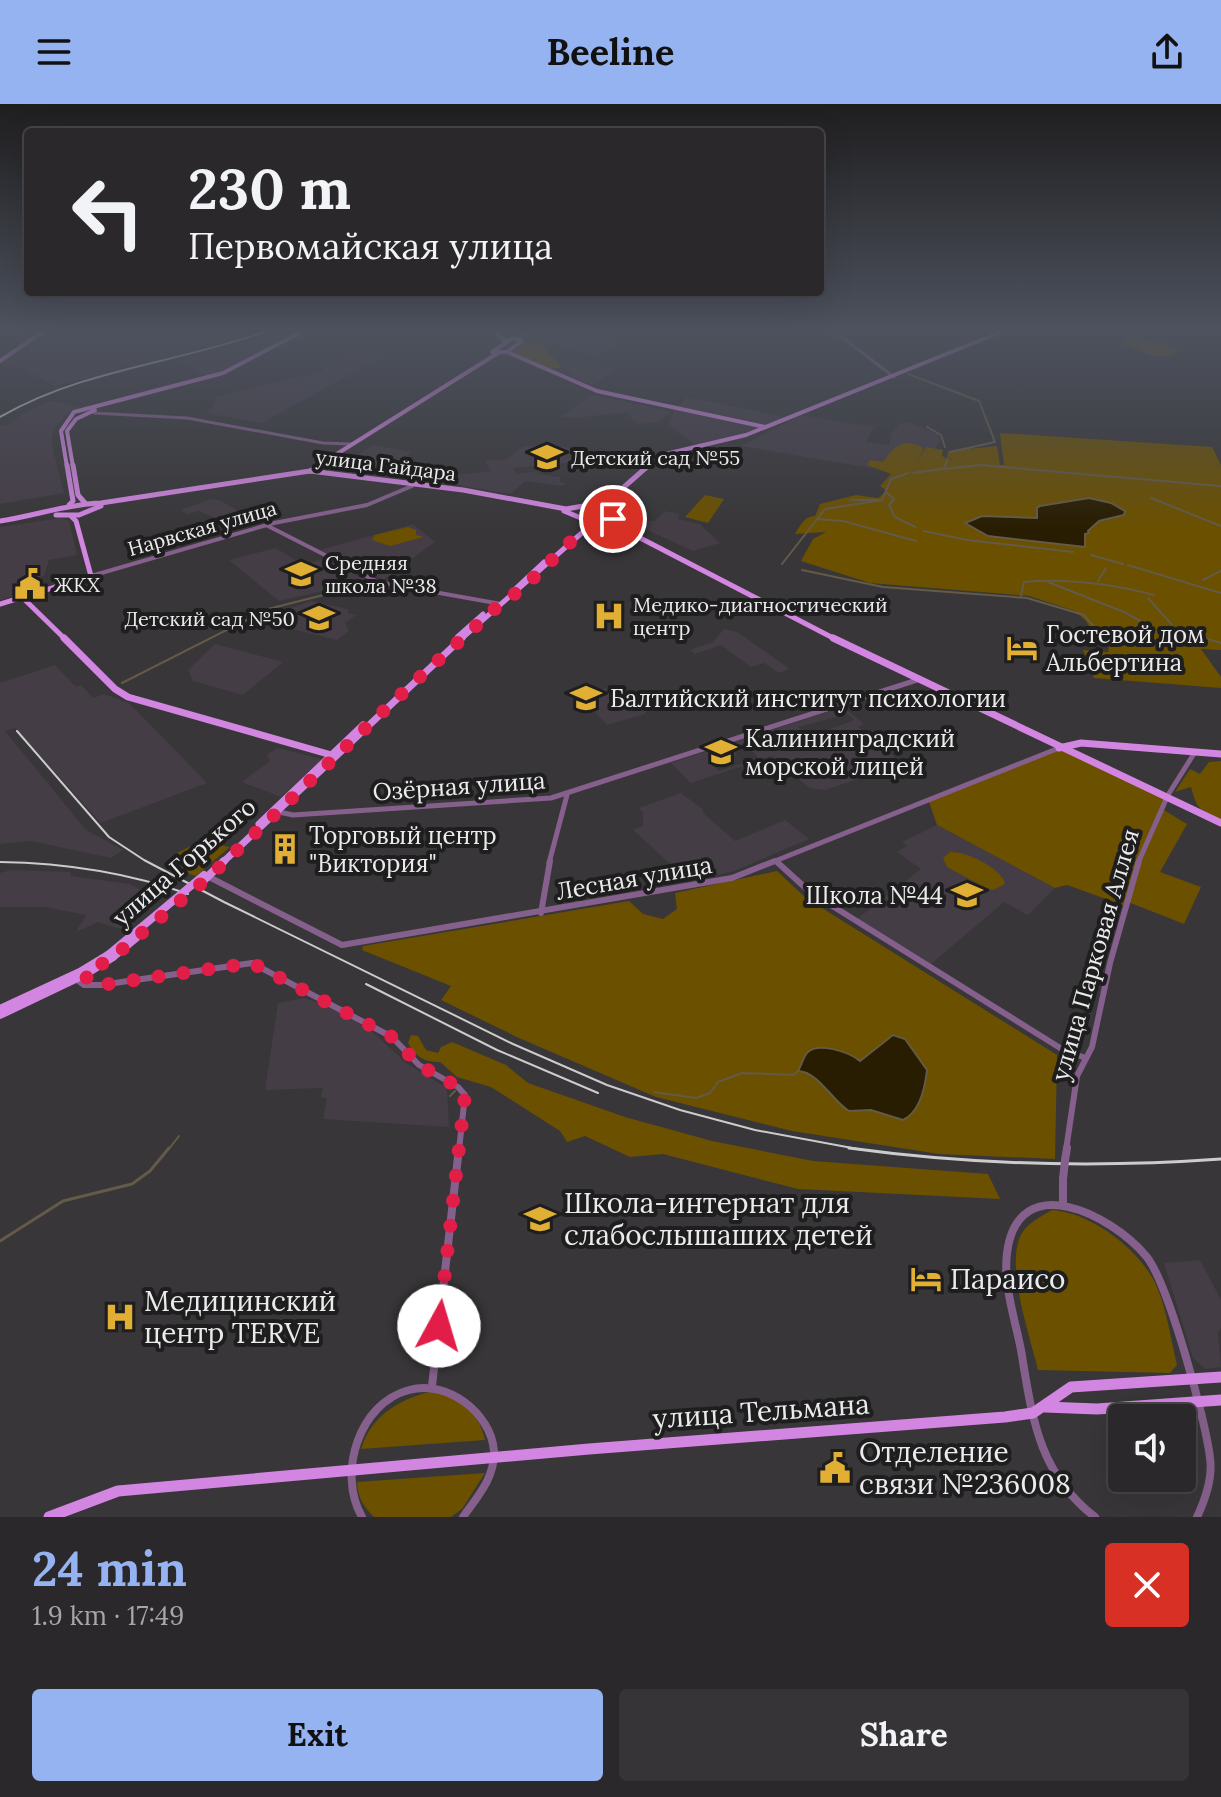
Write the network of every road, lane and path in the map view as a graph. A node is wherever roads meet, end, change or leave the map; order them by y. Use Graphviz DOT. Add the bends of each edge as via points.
graph roads {
  1 [pos="131,397"];
  2 [pos="148,397"];
  3 [pos="428,397"];
  4 [pos="625,397"];
  5 [pos="843,397"];
  6 [pos="88,408"];
  7 [pos="96,412"];
  8 [pos="74,414"];
  9 [pos="87,415"];
  10 [pos="767,427"];
  11 [pos="352,444"];
  12 [pos="66,446"];
  13 [pos="320,465"];
  14 [pos="309,473"];
  15 [pos="328,473"];
  16 [pos="412,486"];
  17 [pos="613,498"];
  18 [pos="89,506"];
  19 [pos="595,506"];
  20 [pos="582,508"];
  21 [pos="613,511"];
  22 [pos="69,513"];
  23 [pos="574,516"];
  24 [pos="613,519"];
  25 [pos="579,521"];
  26 [pos="0,522"];
  27 [pos="597,523"];
  28 [pos="267,525"];
  29 [pos="617,526"];
  30 [pos="91,576"];
  31 [pos="22,597"];
  32 [pos="0,604"];
  33 [pos="499,604"];
  34 [pos="917,680"];
  35 [pos="1059,748"];
  36 [pos="1195,752"];
  37 [pos="1221,754"];
  38 [pos="334,756"];
  39 [pos="567,794"];
  40 [pos="1167,798"];
  41 [pos="276,812"];
  42 [pos="1221,823"];
  43 [pos="777,862"];
  44 [pos="206,876"];
  45 [pos="541,913"];
  46 [pos="78,975"];
  47 [pos="0,1012"];
  48 [pos="1086,1058"];
  49 [pos="1063,1201"];
  50 [pos="1221,1377"];
  51 [pos="1192,1380"];
  52 [pos="432,1386"];
  53 [pos="1221,1400"];
  54 [pos="1198,1401"];
  55 [pos="1038,1410"];
  56 [pos="493,1457"];
  57 [pos="350,1471"];
  58 [pos="49,1517"];
  59 [pos="362,1517"];
  60 [pos="463,1517"];
  61 [pos="1095,1517"];
  62 [pos="1197,1517"];
  1 -- 6 [label="main road"];
  2 -- 7 [label="main road"];
  3 -- 11 [label="main road"];
  4 -- 10 [label="main road"];
  5 -- 10 [label="main road"];
  6 -- 7 [label="main road"];
  6 -- 8 [label="main road"];
  7 -- 9 [label="main road"];
  7 -- 11 [label="street" via="187,418"];
  8 -- 9 [label="main road"];
  8 -- 12 [label="main road" via="61,429"];
  9 -- 12 [label="main road" via="69,425"];
  10 -- 17 [label="main road" via="661,455"];
  11 -- 13 [label="main road"];
  12 -- 18 [label="main road" via="78,495"];
  12 -- 22 [label="main road" via="73,501"];
  13 -- 14 [label="main road"];
  13 -- 15 [label="main road"];
  14 -- 15 [label="main road, улица Гайдара"];
  14 -- 16 [label="main road, улица Гайдара"];
  14 -- 18 [label="main road, улица Гайдара"];
  15 -- 20 [label="main road, улица Гайдара"];
  16 -- 23 [label="main road, улица Гайдара" via="510,500"];
  16 -- 28 [label="street, Нарвская улица" via="367,505"];
  17 -- 19 [label="main road"];
  17 -- 21 [label="main road" via="608,505"];
  18 -- 22 [label="main road, улица Гайдара"];
  18 -- 22 [label="main road, улица Гайдара" via="83,514"];
  19 -- 20 [label="main road"];
  19 -- 21 [label="main road"];
  20 -- 23 [label="main road"];
  21 -- 24 [label="main road"];
  22 -- 26 [label="main road, улица Гайдара"];
  22 -- 30 [label="main road"];
  23 -- 25 [label="main road"];
  24 -- 27 [label="main road, улица Горького"];
  24 -- 29 [label="main road"];
  25 -- 27 [label="main road, улица Горького"];
  25 -- 33 [label="main road, улица Горького" via="581,527"];
  27 -- 29 [label="main road"];
  27 -- 33 [label="main road, улица Горького"];
  28 -- 30 [label="street, Нарвская улица"];
  28 -- 33 [label="street" via="378,582"];
  29 -- 34 [label="main road"];
  30 -- 31 [label="main road, Нарвская улица"];
  31 -- 32 [label="main road, Нарвская улица"];
  31 -- 38 [label="main road" via="128,697"];
  33 -- 38 [label="main road, улица Горького"];
  34 -- 35 [label="main road"];
  34 -- 39 [label="street, Озёрная улица"];
  35 -- 36 [label="main road" via="1077,743"];
  35 -- 40 [label="main road"];
  35 -- 43 [label="street, Лесная улица"];
  36 -- 37 [label="main road"];
  36 -- 40 [label="street, улица Парковая Аллея"];
  38 -- 41 [label="main road, улица Горького"];
  39 -- 41 [label="street, Озёрная улица"];
  39 -- 45 [label="street"];
  40 -- 42 [label="main road"];
  40 -- 48 [label="street, улица Парковая Аллея" via="1143,847"];
  41 -- 44 [label="main road, улица Горького"];
  43 -- 45 [label="street, Лесная улица" via="704,884"];
  43 -- 48 [label="street" via="810,892 1065,1051"];
  44 -- 45 [label="street, Лесная улица" via="342,945"];
  44 -- 46 [label="main road, улица Горького, bridge" via="110,956"];
  46 -- 47 [label="main road, улица Горького"];
  46 -- 52 [label="street" via="84,985 94,985 252,963 392,1037 419,1065 465,1095"];
  48 -- 49 [label="street, улица Парковая Аллея, bridge" via="1077,1076"];
  49 -- 51 [label="street" via="1081,1206 1150,1259"];
  49 -- 55 [label="street" via="1027,1217 1007,1249 1010,1287"];
  50 -- 51 [label="main road, улица Тельмана"];
  51 -- 54 [label="street"];
  51 -- 55 [label="main road, улица Тельмана" via="1071,1387"];
  52 -- 56 [label="street" via="452,1391 474,1407 489,1435"];
  52 -- 57 [label="street" via="407,1392 374,1414 355,1446"];
  53 -- 54 [label="main road, улица Тельмана"];
  54 -- 55 [label="main road, улица Тельмана"];
  54 -- 62 [label="street" via="1211,1461"];
  55 -- 56 [label="main road, улица Тельмана"];
  55 -- 61 [label="street" via="1048,1462 1057,1479"];
  56 -- 57 [label="main road, улица Тельмана"];
  56 -- 60 [label="street" via="486,1489"];
  57 -- 58 [label="main road, улица Тельмана" via="118,1491"];
  57 -- 59 [label="street" via="351,1496"];
}
